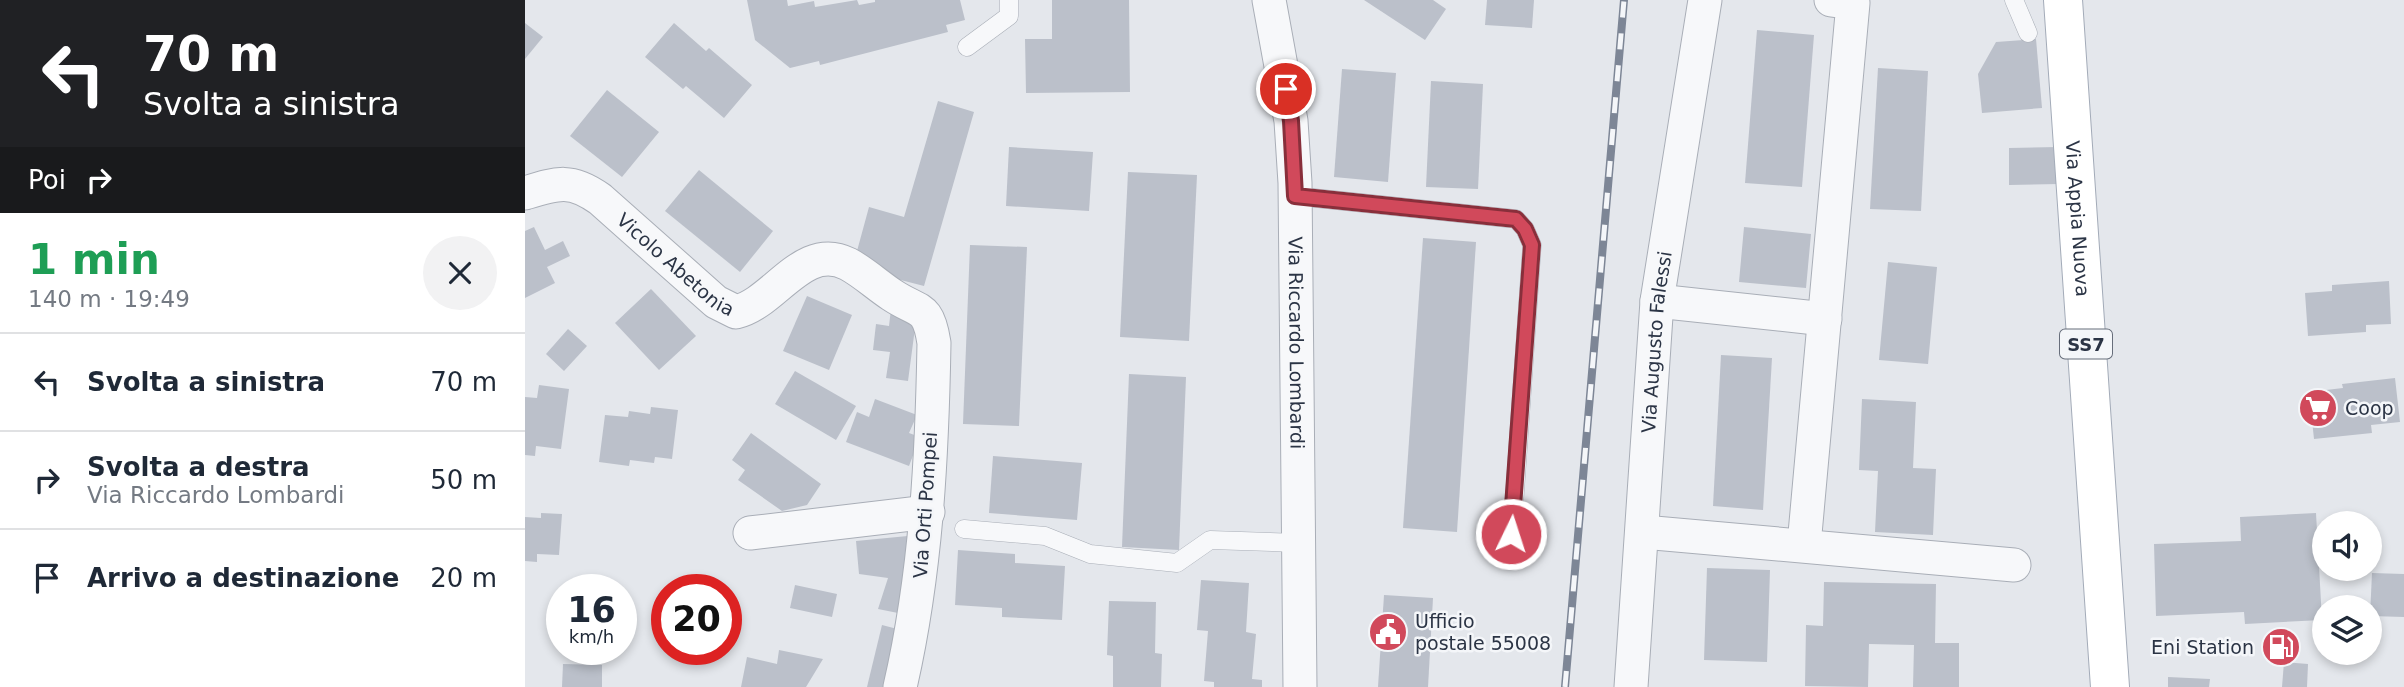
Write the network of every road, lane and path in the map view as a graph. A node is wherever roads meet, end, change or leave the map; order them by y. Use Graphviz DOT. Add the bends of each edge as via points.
graph roads {
  1 [pos="1009,0"];
  2 [pos="1269,0"];
  3 [pos="1705,0"];
  4 [pos="1831,0"];
  5 [pos="2014,0"];
  6 [pos="2061,3"];
  7 [pos="2028,33"];
  8 [pos="967,47"];
  9 [pos="525,193"];
  10 [pos="1295,196"];
  11 [pos="1657,301"];
  12 [pos="1825,319"];
  13 [pos="929,321"];
  14 [pos="928,512"];
  15 [pos="964,529"];
  16 [pos="1643,532"];
  17 [pos="750,533"];
  18 [pos="1511,534"];
  19 [pos="1298,543"];
  20 [pos="1804,545"];
  21 [pos="2014,565"];
  22 [pos="900,687"];
  23 [pos="1300,687"];
  24 [pos="1631,687"];
  25 [pos="2110,687"];
  1 -- 8 [label="lane" via="1009,16"];
  2 -- 10 [label="street, Via Riccardo Lombardi" via="1291,121"];
  3 -- 11 [label="street, Via Augusto Falessi"];
  4 -- 12 [label="street" via="1853,4"];
  5 -- 7 [label="lane"];
  6 -- 25 [label="main road, Via Appia Nuova / SS7"];
  9 -- 13 [label="street, Vicolo Abetonia" via="557,184 581,187 716,302 736,312 756,305 811,261 831,258 849,264 899,300 920,309"];
  10 -- 18 [label="lane" via="1516,219 1525,229 1532,245"];
  10 -- 19 [label="street, Via Riccardo Lombardi"];
  11 -- 12 [label="street"];
  11 -- 16 [label="street, Via Augusto Falessi"];
  12 -- 20 [label="street"];
  13 -- 14 [label="street, Via Orti Pompei" via="934,343"];
  14 -- 17 [label="street"];
  14 -- 22 [label="street, Via Orti Pompei" via="918,597"];
  15 -- 19 [label="lane" via="1045,536 1090,554 1177,563 1210,540"];
  16 -- 20 [label="street"];
  16 -- 24 [label="street, Via Augusto Falessi"];
  19 -- 23 [label="street, Via Riccardo Lombardi"];
  20 -- 21 [label="street"];
}
